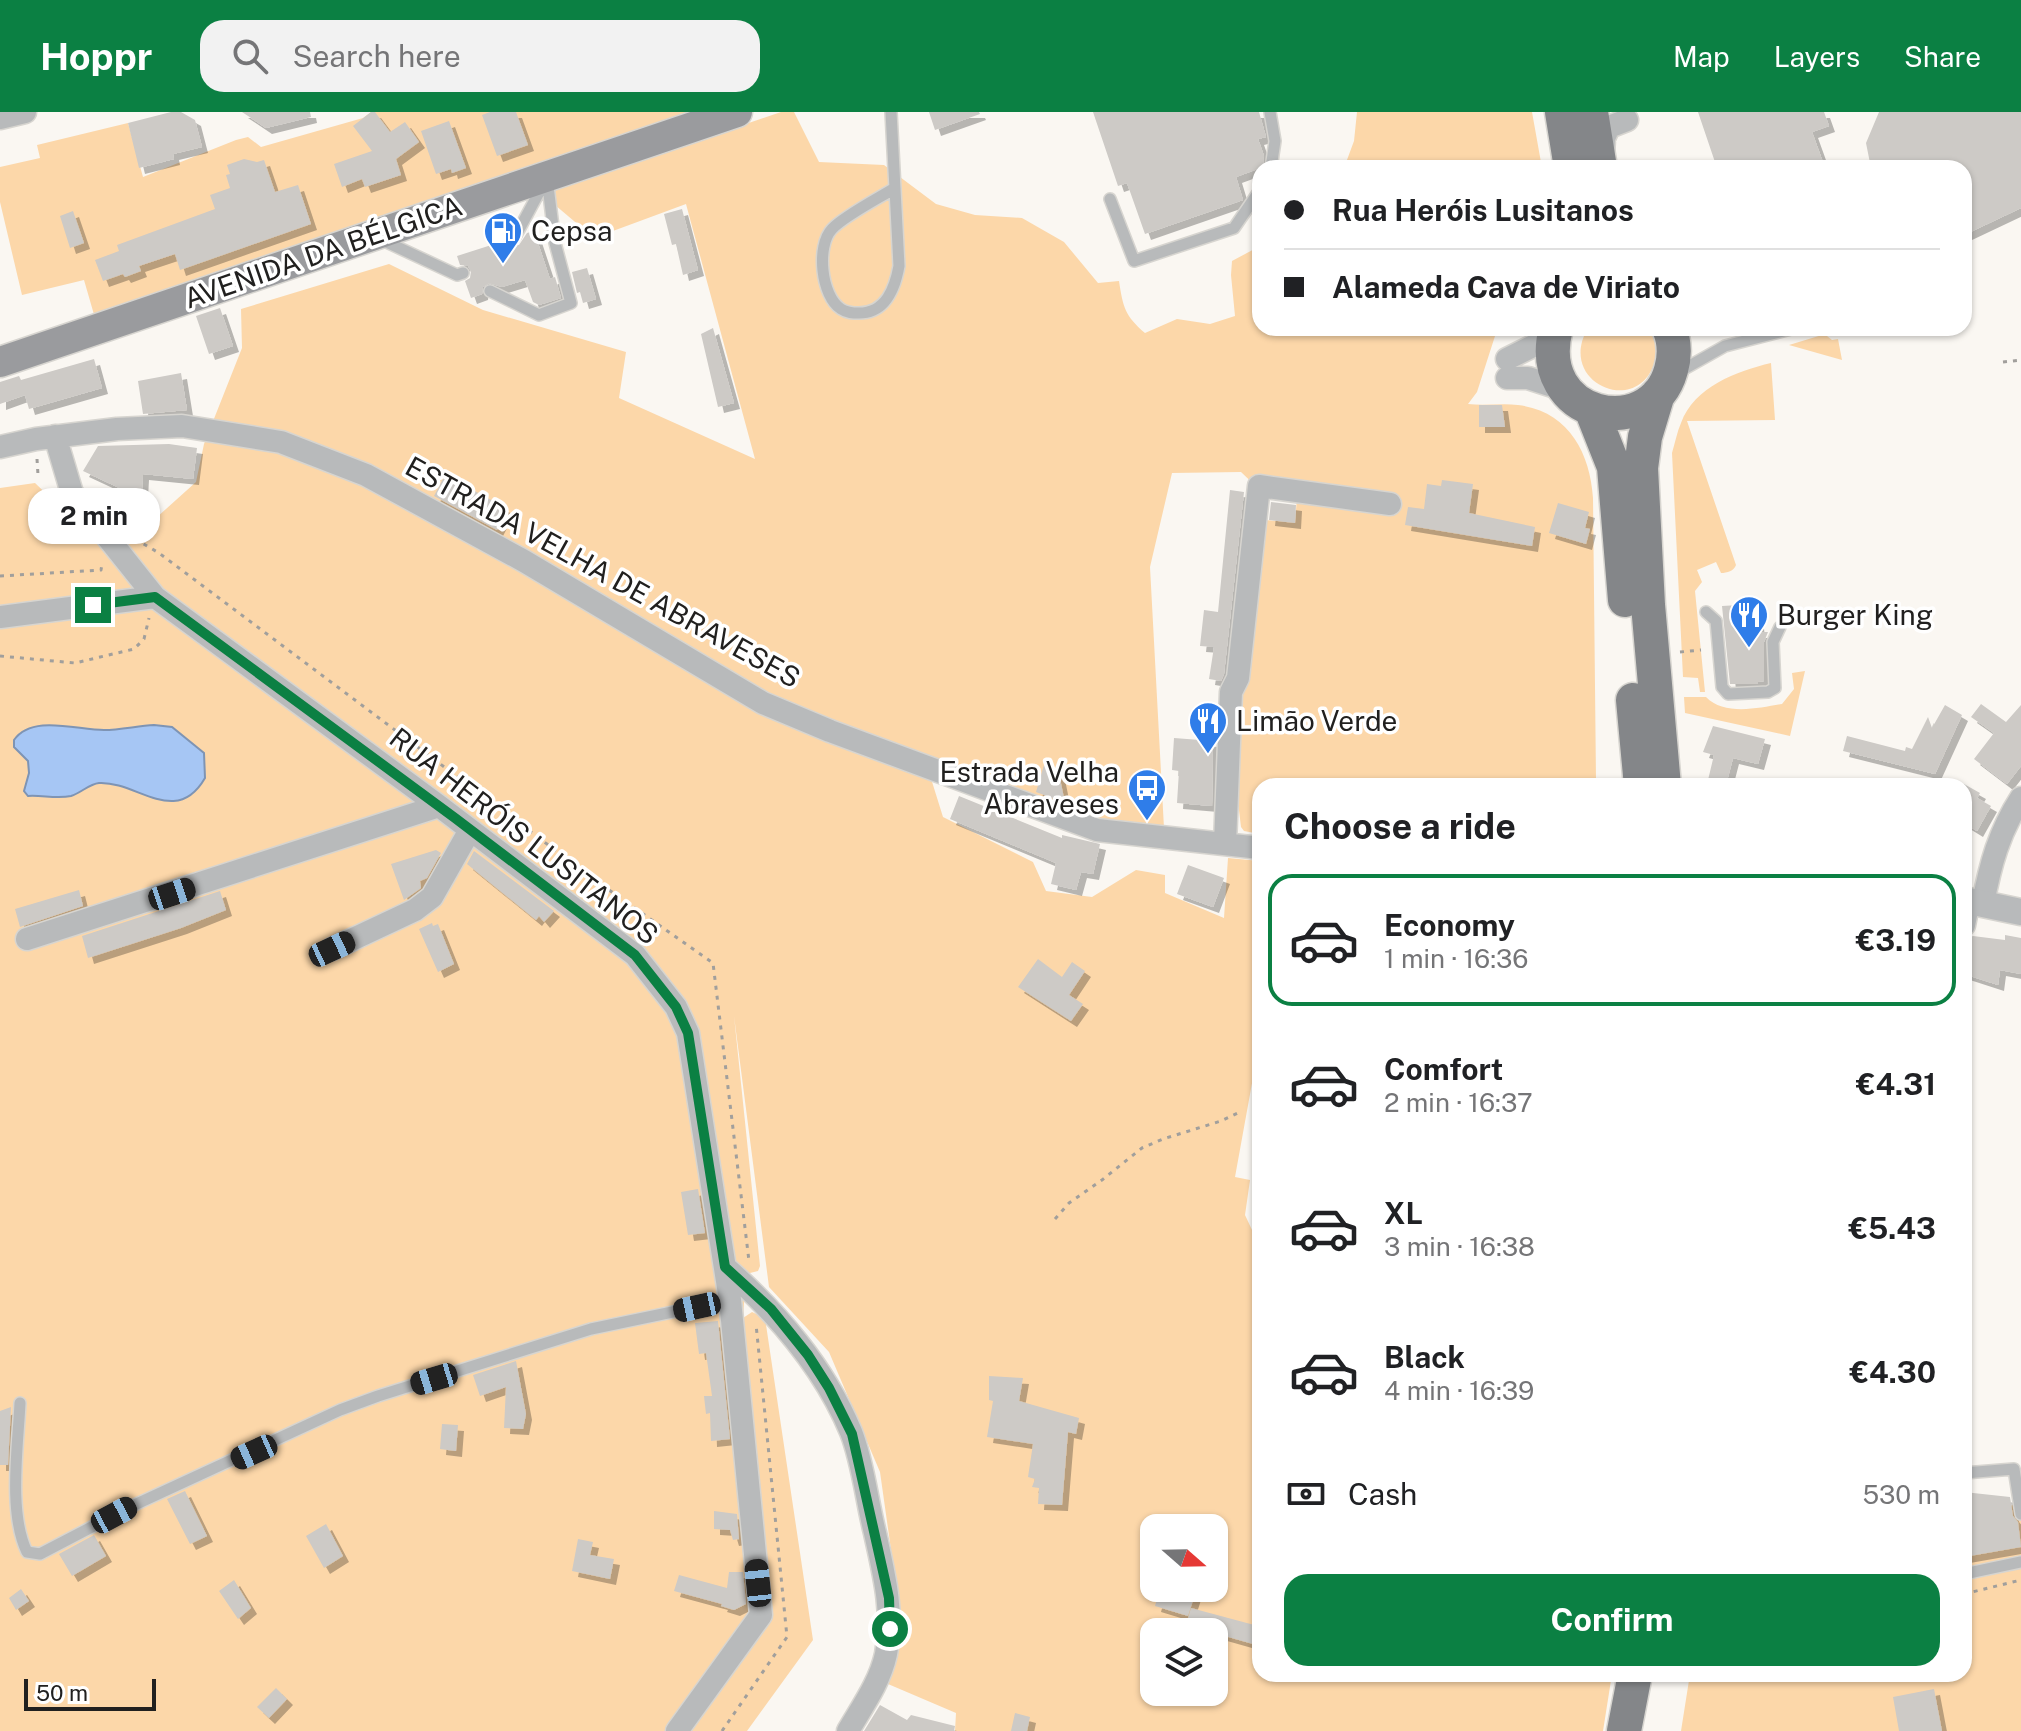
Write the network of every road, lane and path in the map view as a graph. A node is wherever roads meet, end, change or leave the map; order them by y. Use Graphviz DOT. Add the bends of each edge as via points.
graph roads {
  1 [pos="25,112"];
  2 [pos="737,112"];
  3 [pos="891,112"];
  4 [pos="1270,112"];
  5 [pos="1562,112"];
  6 [pos="1591,112"];
  7 [pos="0,118"];
  8 [pos="1627,120"];
  9 [pos="1272,160"];
  10 [pos="1570,160"];
  11 [pos="1599,160"];
  12 [pos="1601,160"];
  13 [pos="547,177"];
  14 [pos="895,188"];
  15 [pos="1110,199"];
  16 [pos="1252,202"];
  17 [pos="373,235"];
  18 [pos="515,237"];
  19 [pos="461,276"];
  20 [pos="490,291"];
  21 [pos="1547,336"];
  22 [pos="1554,336"];
  23 [pos="1673,336"];
  24 [pos="1764,336"];
  25 [pos="2021,360"];
  26 [pos="0,362"];
  27 [pos="2003,362"];
  28 [pos="1664,385"];
  29 [pos="1578,400"];
  30 [pos="55,436"];
  31 [pos="0,447"];
  32 [pos="1390,504"];
  33 [pos="102,531"];
  34 [pos="102,560"];
  35 [pos="0,576"];
  36 [pos="155,597"];
  37 [pos="1706,612"];
  38 [pos="0,617"];
  39 [pos="1780,627"];
  40 [pos="1701,650"];
  41 [pos="1680,652"];
  42 [pos="0,656"];
  43 [pos="1633,778"];
  44 [pos="1663,778"];
  45 [pos="2021,798"];
  46 [pos="439,806"];
  47 [pos="470,830"];
  48 [pos="1225,844"];
  49 [pos="1252,847"];
  50 [pos="1972,903"];
  51 [pos="1972,908"];
  52 [pos="2021,912"];
  53 [pos="27,939"];
  54 [pos="332,949"];
  55 [pos="1242,1111"];
  56 [pos="1055,1219"];
  57 [pos="725,1267"];
  58 [pos="752,1291"];
  59 [pos="730,1300"];
  60 [pos="20,1403"];
  61 [pos="1972,1472"];
  62 [pos="2021,1514"];
  63 [pos="2021,1562"];
  64 [pos="1972,1572"];
  65 [pos="2021,1580"];
  66 [pos="1972,1592"];
  67 [pos="1633,1682"];
  68 [pos="1657,1682"];
  69 [pos="677,1731"];
  70 [pos="722,1731"];
  71 [pos="848,1731"];
  72 [pos="1624,1731"];
  73 [pos="1648,1731"];
  1 -- 7 [label="street"];
  2 -- 13 [label="main road, AVENIDA DA BÉLGICA"];
  3 -- 14 [label="lane"];
  4 -- 9 [label="lane"];
  5 -- 10 [label="main road"];
  6 -- 11 [label="main road"];
  8 -- 12 [label="street" via="1609,127"];
  13 -- 17 [label="main road, AVENIDA DA BÉLGICA"];
  13 -- 18 [label="lane"];
  13 -- 20 [label="lane" via="555,243 571,303 539,315"];
  14 -- 14 [label="lane" via="896,286 886,302 869,313 840,309 824,274 825,240 832,228"];
  15 -- 16 [label="lane" via="1134,261 1234,228"];
  17 -- 19 [label="lane"];
  17 -- 26 [label="main road, AVENIDA DA BÉLGICA"];
  21 -- 29 [label="street" via="1507,369"];
  22 -- 29 [label="main road" via="1556,376"];
  23 -- 28 [label="main road" via="1674,357"];
  24 -- 28 [label="lane" via="1725,346"];
  25 -- 27 [label="path"];
  28 -- 29 [label="main road" via="1644,405 1627,412 1609,413"];
  28 -- 44 [label="main road" via="1645,437 1641,468"];
  29 -- 43 [label="main road" via="1614,467"];
  30 -- 31 [label="street, ESTRADA VELHA DE ABRAVESES"];
  30 -- 33 [label="street, RUA HERÓIS LUSITANOS" via="72,493"];
  30 -- 48 [label="street, ESTRADA VELHA DE ABRAVESES" via="182,426 281,442 324,456 524,561 776,709 1097,830"];
  32 -- 48 [label="street" via="1259,486 1238,678 1231,692"];
  33 -- 36 [label="street, RUA HERÓIS LUSITANOS"];
  33 -- 58 [label="path" via="111,525 159,553 713,963"];
  34 -- 35 [label="path" via="101,570"];
  36 -- 38 [label="street"];
  36 -- 42 [label="path" via="144,639 134,649 75,663"];
  36 -- 46 [label="street, RUA HERÓIS LUSITANOS"];
  37 -- 39 [label="lane" via="1716,621 1722,687 1728,694 1775,688 1773,642"];
  40 -- 41 [label="path"];
  45 -- 50 [label="street"];
  46 -- 47 [label="street, RUA HERÓIS LUSITANOS"];
  46 -- 53 [label="street"];
  47 -- 54 [label="street" via="432,897"];
  47 -- 57 [label="street, RUA HERÓIS LUSITANOS" via="635,955 676,1007 688,1033"];
  48 -- 49 [label="street, ESTRADA VELHA DE ABRAVESES"];
  51 -- 52 [label="street"];
  55 -- 56 [label="path" via="1142,1148"];
  57 -- 58 [label="street"];
  57 -- 59 [label="street, RUA HERÓIS LUSITANOS"];
  58 -- 70 [label="path" via="787,1637"];
  58 -- 71 [label="street" via="808,1355 852,1434 889,1598 885,1658"];
  59 -- 60 [label="lane" via="591,1329 378,1396 130,1507 40,1554 27,1552 20,1532"];
  59 -- 69 [label="street, RUA HERÓIS LUSITANOS" via="761,1615"];
  61 -- 62 [label="lane" via="2014,1469"];
  63 -- 64 [label="lane"];
  65 -- 66 [label="path"];
  67 -- 72 [label="main road"];
  68 -- 73 [label="main road"];
}
